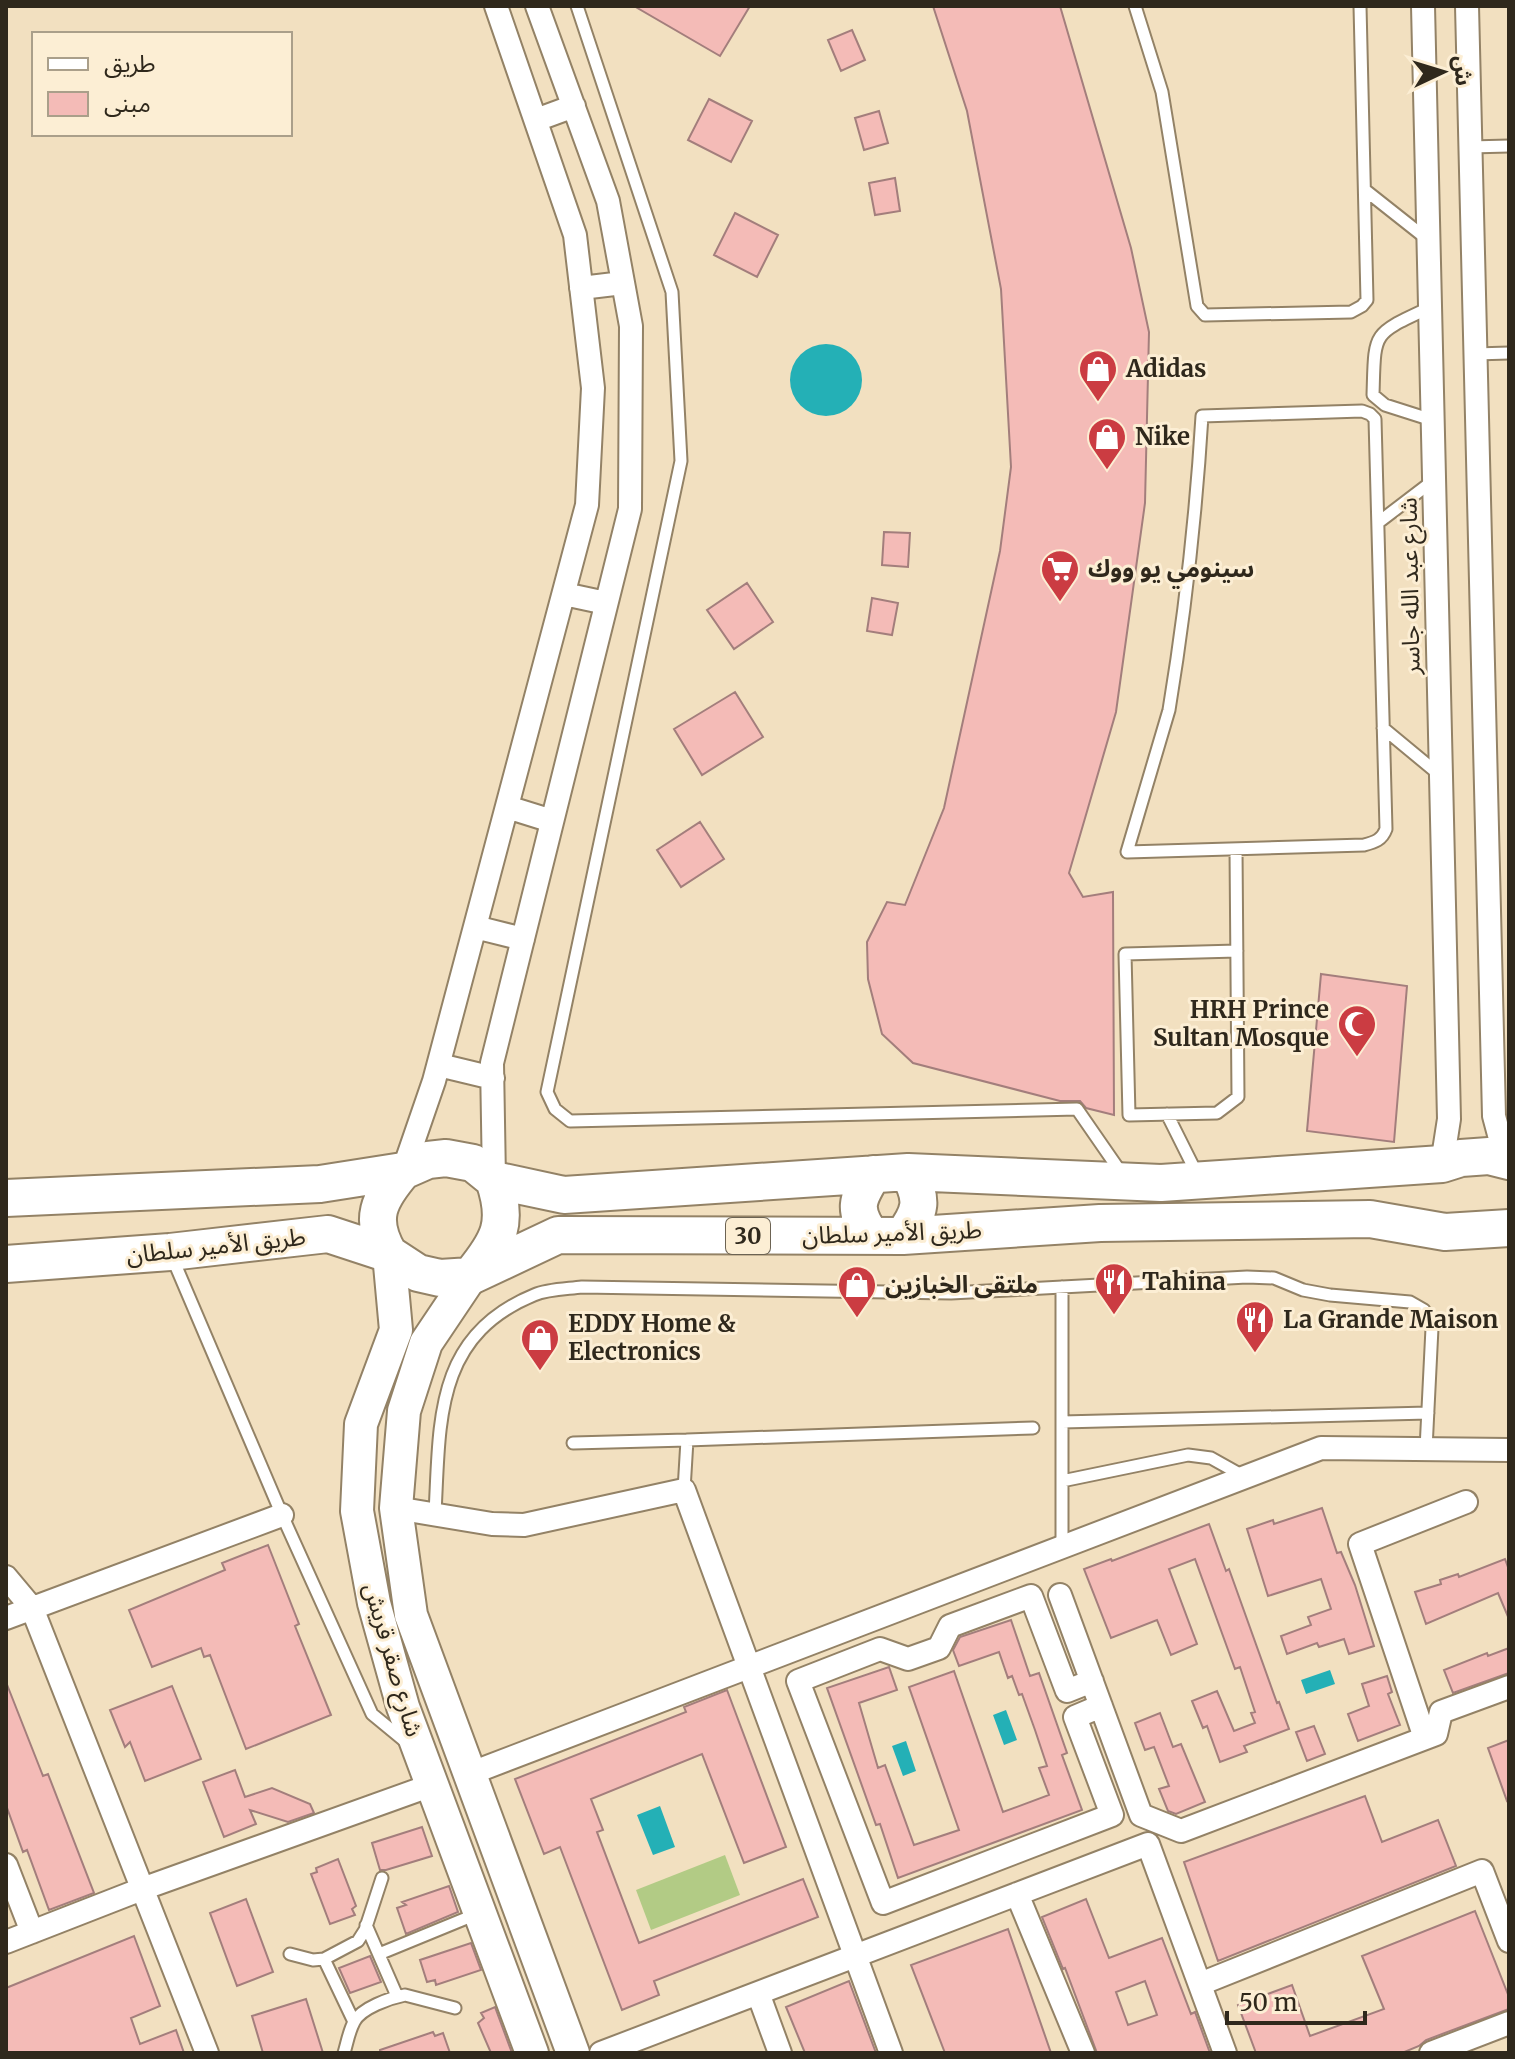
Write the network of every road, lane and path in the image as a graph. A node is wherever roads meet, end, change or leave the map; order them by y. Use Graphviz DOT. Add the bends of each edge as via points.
graph roads {
  1 [pos="496,6"];
  2 [pos="537,6"];
  3 [pos="577,6"];
  4 [pos="1135,6"];
  5 [pos="1360,6"];
  6 [pos="1423,6"];
  7 [pos="1467,6"];
  8 [pos="574,106"];
  9 [pos="536,120"];
  10 [pos="1509,146"];
  11 [pos="1470,147"];
  12 [pos="1365,190"];
  13 [pos="1428,240"];
  14 [pos="623,283"];
  15 [pos="581,288"];
  16 [pos="1429,308"];
  17 [pos="1509,353"];
  18 [pos="1475,354"];
  19 [pos="630,415"];
  20 [pos="592,416"];
  21 [pos="1432,420"];
  22 [pos="1434,480"];
  23 [pos="1379,522"];
  24 [pos="564,594"];
  25 [pos="606,603"];
  26 [pos="1383,728"];
  27 [pos="1441,776"];
  28 [pos="507,807"];
  29 [pos="552,821"];
  30 [pos="1236,849"];
  31 [pos="475,927"];
  32 [pos="523,939"];
  33 [pos="1237,951"];
  34 [pos="439,1065"];
  35 [pos="493,1078"];
  36 [pos="1167,1114"];
  37 [pos="1442,1164"];
  38 [pos="1508,1164"];
  39 [pos="403,1171"];
  40 [pos="908,1172"];
  41 [pos="873,1174"];
  42 [pos="494,1180"];
  43 [pos="1200,1180"];
  44 [pos="1128,1181"];
  45 [pos="6,1198"];
  46 [pos="1502,1225"];
  47 [pos="887,1236"];
  48 [pos="170,1252"];
  49 [pos="389,1254"];
  50 [pos="6,1264"];
  51 [pos="471,1276"];
  52 [pos="1062,1287"];
  53 [pos="1428,1413"];
  54 [pos="1062,1422"];
  55 [pos="1033,1428"];
  56 [pos="687,1440"];
  57 [pos="573,1443"];
  58 [pos="1426,1449"];
  59 [pos="1509,1450"];
  60 [pos="1246,1477"];
  61 [pos="1062,1481"];
  62 [pos="684,1490"];
  63 [pos="1466,1502"];
  64 [pos="396,1508"];
  65 [pos="435,1513"];
  66 [pos="282,1515"];
  67 [pos="1062,1547"];
  68 [pos="6,1577"];
  69 [pos="1060,1595"];
  70 [pos="32,1608"];
  71 [pos="6,1618"];
  72 [pos="748,1667"];
  73 [pos="1092,1681"];
  74 [pos="1509,1687"];
  75 [pos="1101,1706"];
  76 [pos="1425,1738"];
  77 [pos="420,1754"];
  78 [pos="469,1774"];
  79 [pos="432,1785"];
  80 [pos="6,1865"];
  81 [pos="382,1878"];
  82 [pos="142,1889"];
  83 [pos="1017,1894"];
  84 [pos="479,1913"];
  85 [pos="366,1925"];
  86 [pos="32,1932"];
  87 [pos="1509,1941"];
  88 [pos="6,1942"];
  89 [pos="290,1954"];
  90 [pos="379,1954"];
  91 [pos="854,1956"];
  92 [pos="324,1959"];
  93 [pos="1200,1984"];
  94 [pos="758,1993"];
  95 [pos="397,1996"];
  96 [pos="455,2008"];
  97 [pos="354,2022"];
  98 [pos="1509,2023"];
  99 [pos="207,2053"];
  100 [pos="344,2053"];
  101 [pos="532,2053"];
  102 [pos="573,2053"];
  103 [pos="601,2053"];
  104 [pos="780,2053"];
  105 [pos="891,2053"];
  106 [pos="1083,2053"];
  107 [pos="1225,2053"];
  108 [pos="1431,2053"];
  1 -- 9 [label="street"];
  2 -- 8 [label="street"];
  3 -- 44 [label="lane" via="672,292 681,461 547,1092 555,1109 570,1121 1077,1109"];
  4 -- 12 [label="lane" via="1162,92 1197,306 1205,315 1351,312 1362,306 1367,300"];
  5 -- 12 [label="lane"];
  6 -- 13 [label="street, شارع عبد الله جاسر"];
  7 -- 11 [label="street"];
  8 -- 9 [label="street"];
  8 -- 14 [label="street" via="608,201"];
  9 -- 15 [label="street" via="575,235"];
  10 -- 11 [label="lane"];
  11 -- 18 [label="street"];
  12 -- 13 [label="lane"];
  13 -- 16 [label="street, شارع عبد الله جاسر"];
  14 -- 15 [label="street"];
  14 -- 19 [label="street" via="631,326"];
  15 -- 20 [label="street"];
  16 -- 21 [label="street, شارع عبد الله جاسر"];
  16 -- 21 [label="lane" via="1385,328 1375,346 1373,395 1385,405"];
  17 -- 18 [label="lane"];
  18 -- 38 [label="street" via="1494,1116"];
  19 -- 20 [label="street"];
  19 -- 25 [label="street" via="630,509"];
  20 -- 24 [label="street" via="587,505"];
  21 -- 22 [label="street, شارع عبد الله جاسر"];
  22 -- 23 [label="lane"];
  22 -- 27 [label="street, شارع عبد الله جاسر"];
  23 -- 26 [label="lane"];
  23 -- 30 [label="lane" via="1375,419 1370,414 1202,416 1185,610 1170,700 1127,852"];
  24 -- 25 [label="street"];
  24 -- 28 [label="street"];
  25 -- 29 [label="street"];
  26 -- 27 [label="lane"];
  26 -- 30 [label="lane" via="1386,829 1376,842"];
  27 -- 37 [label="street, شارع عبد الله جاسر" via="1449,1119"];
  28 -- 29 [label="street"];
  28 -- 31 [label="street"];
  29 -- 32 [label="street"];
  30 -- 33 [label="lane"];
  31 -- 32 [label="street"];
  31 -- 34 [label="street"];
  32 -- 35 [label="street" via="492,1063"];
  33 -- 36 [label="lane" via="1238,1097 1217,1113"];
  33 -- 36 [label="lane" via="1125,954 1129,1115"];
  34 -- 35 [label="street"];
  34 -- 39 [label="street"];
  35 -- 42 [label="street"];
  36 -- 43 [label="lane"];
  37 -- 38 [label="main road, 30" via="1489,1156"];
  37 -- 43 [label="main road, 30"];
  39 -- 42 [label="main road, 30" via="446,1158 473,1163"];
  39 -- 45 [label="main road, 30" via="320,1184"];
  39 -- 49 [label="main road" via="379,1206 380,1240"];
  40 -- 41 [label="main road, 30"];
  40 -- 44 [label="main road, 30"];
  40 -- 47 [label="main road" via="918,1190 918,1215"];
  41 -- 42 [label="main road, 30" via="564,1195"];
  41 -- 47 [label="main road" via="860,1195 859,1218"];
  42 -- 51 [label="main road" via="502,1223 494,1246"];
  43 -- 44 [label="main road, 30"];
  46 -- 47 [label="main road, طريق الأمير سلطان / 30" via="1445,1232 1370,1219 1100,1223"];
  47 -- 51 [label="main road, طريق الأمير سلطان / 30" via="558,1235"];
  48 -- 49 [label="main road, طريق الأمير سلطان / 30" via="328,1234"];
  48 -- 50 [label="main road, طريق الأمير سلطان / 30"];
  48 -- 66 [label="lane"];
  49 -- 51 [label="main road, طريق الأمير سلطان / 30" via="418,1273"];
  49 -- 77 [label="street, شارع صقر قريش" via="396,1330 361,1424 357,1511 374,1603"];
  51 -- 64 [label="street, شارع صقر قريش" via="426,1343 404,1411"];
  52 -- 53 [label="lane" via="1274,1278 1330,1295 1410,1302 1424,1310 1432,1328"];
  52 -- 54 [label="lane"];
  52 -- 65 [label="lane" via="951,1293 582,1287 536,1294 501,1313 471,1339 452,1371 440,1418"];
  53 -- 54 [label="lane"];
  53 -- 58 [label="lane"];
  54 -- 61 [label="lane"];
  55 -- 56 [label="lane"];
  56 -- 57 [label="lane"];
  56 -- 62 [label="lane"];
  58 -- 59 [label="street"];
  58 -- 60 [label="street" via="1321,1448"];
  60 -- 61 [label="lane" via="1211,1458 1188,1455"];
  60 -- 67 [label="street"];
  61 -- 67 [label="lane"];
  62 -- 65 [label="street" via="524,1525"];
  62 -- 72 [label="street"];
  63 -- 76 [label="street" via="1360,1544"];
  64 -- 65 [label="street"];
  64 -- 78 [label="street, شارع صقر قريش" via="411,1615"];
  66 -- 70 [label="street"];
  66 -- 77 [label="lane" via="372,1714"];
  67 -- 72 [label="street"];
  68 -- 70 [label="street"];
  69 -- 73 [label="street"];
  70 -- 71 [label="street"];
  70 -- 82 [label="street"];
  72 -- 78 [label="street"];
  72 -- 91 [label="street"];
  73 -- 75 [label="street"];
  73 -- 75 [label="street" via="1067,1691 1031,1596 950,1626 939,1648 908,1659 880,1649 798,1681 883,1903 1112,1815 1075,1717"];
  74 -- 76 [label="street" via="1441,1712 1436,1734"];
  75 -- 76 [label="street" via="1141,1815 1181,1831"];
  77 -- 79 [label="street, شارع صقر قريش"];
  78 -- 102 [label="street, شارع صقر قريش"];
  79 -- 82 [label="street"];
  79 -- 84 [label="street, شارع صقر قريش"];
  80 -- 86 [label="street"];
  81 -- 85 [label="lane"];
  82 -- 86 [label="street"];
  82 -- 99 [label="street"];
  83 -- 91 [label="street"];
  83 -- 93 [label="street" via="1148,1844"];
  83 -- 106 [label="street"];
  84 -- 90 [label="lane"];
  84 -- 101 [label="street, شارع صقر قريش"];
  85 -- 90 [label="lane"];
  85 -- 92 [label="lane" via="358,1941"];
  86 -- 88 [label="street"];
  87 -- 93 [label="street" via="1482,1871"];
  89 -- 92 [label="lane"];
  90 -- 95 [label="lane"];
  91 -- 94 [label="street"];
  91 -- 105 [label="street"];
  92 -- 97 [label="lane"];
  93 -- 107 [label="street"];
  94 -- 103 [label="street"];
  94 -- 104 [label="street"];
  95 -- 96 [label="lane"];
  95 -- 97 [label="lane"];
  97 -- 100 [label="lane"];
  98 -- 108 [label="street"];
}
